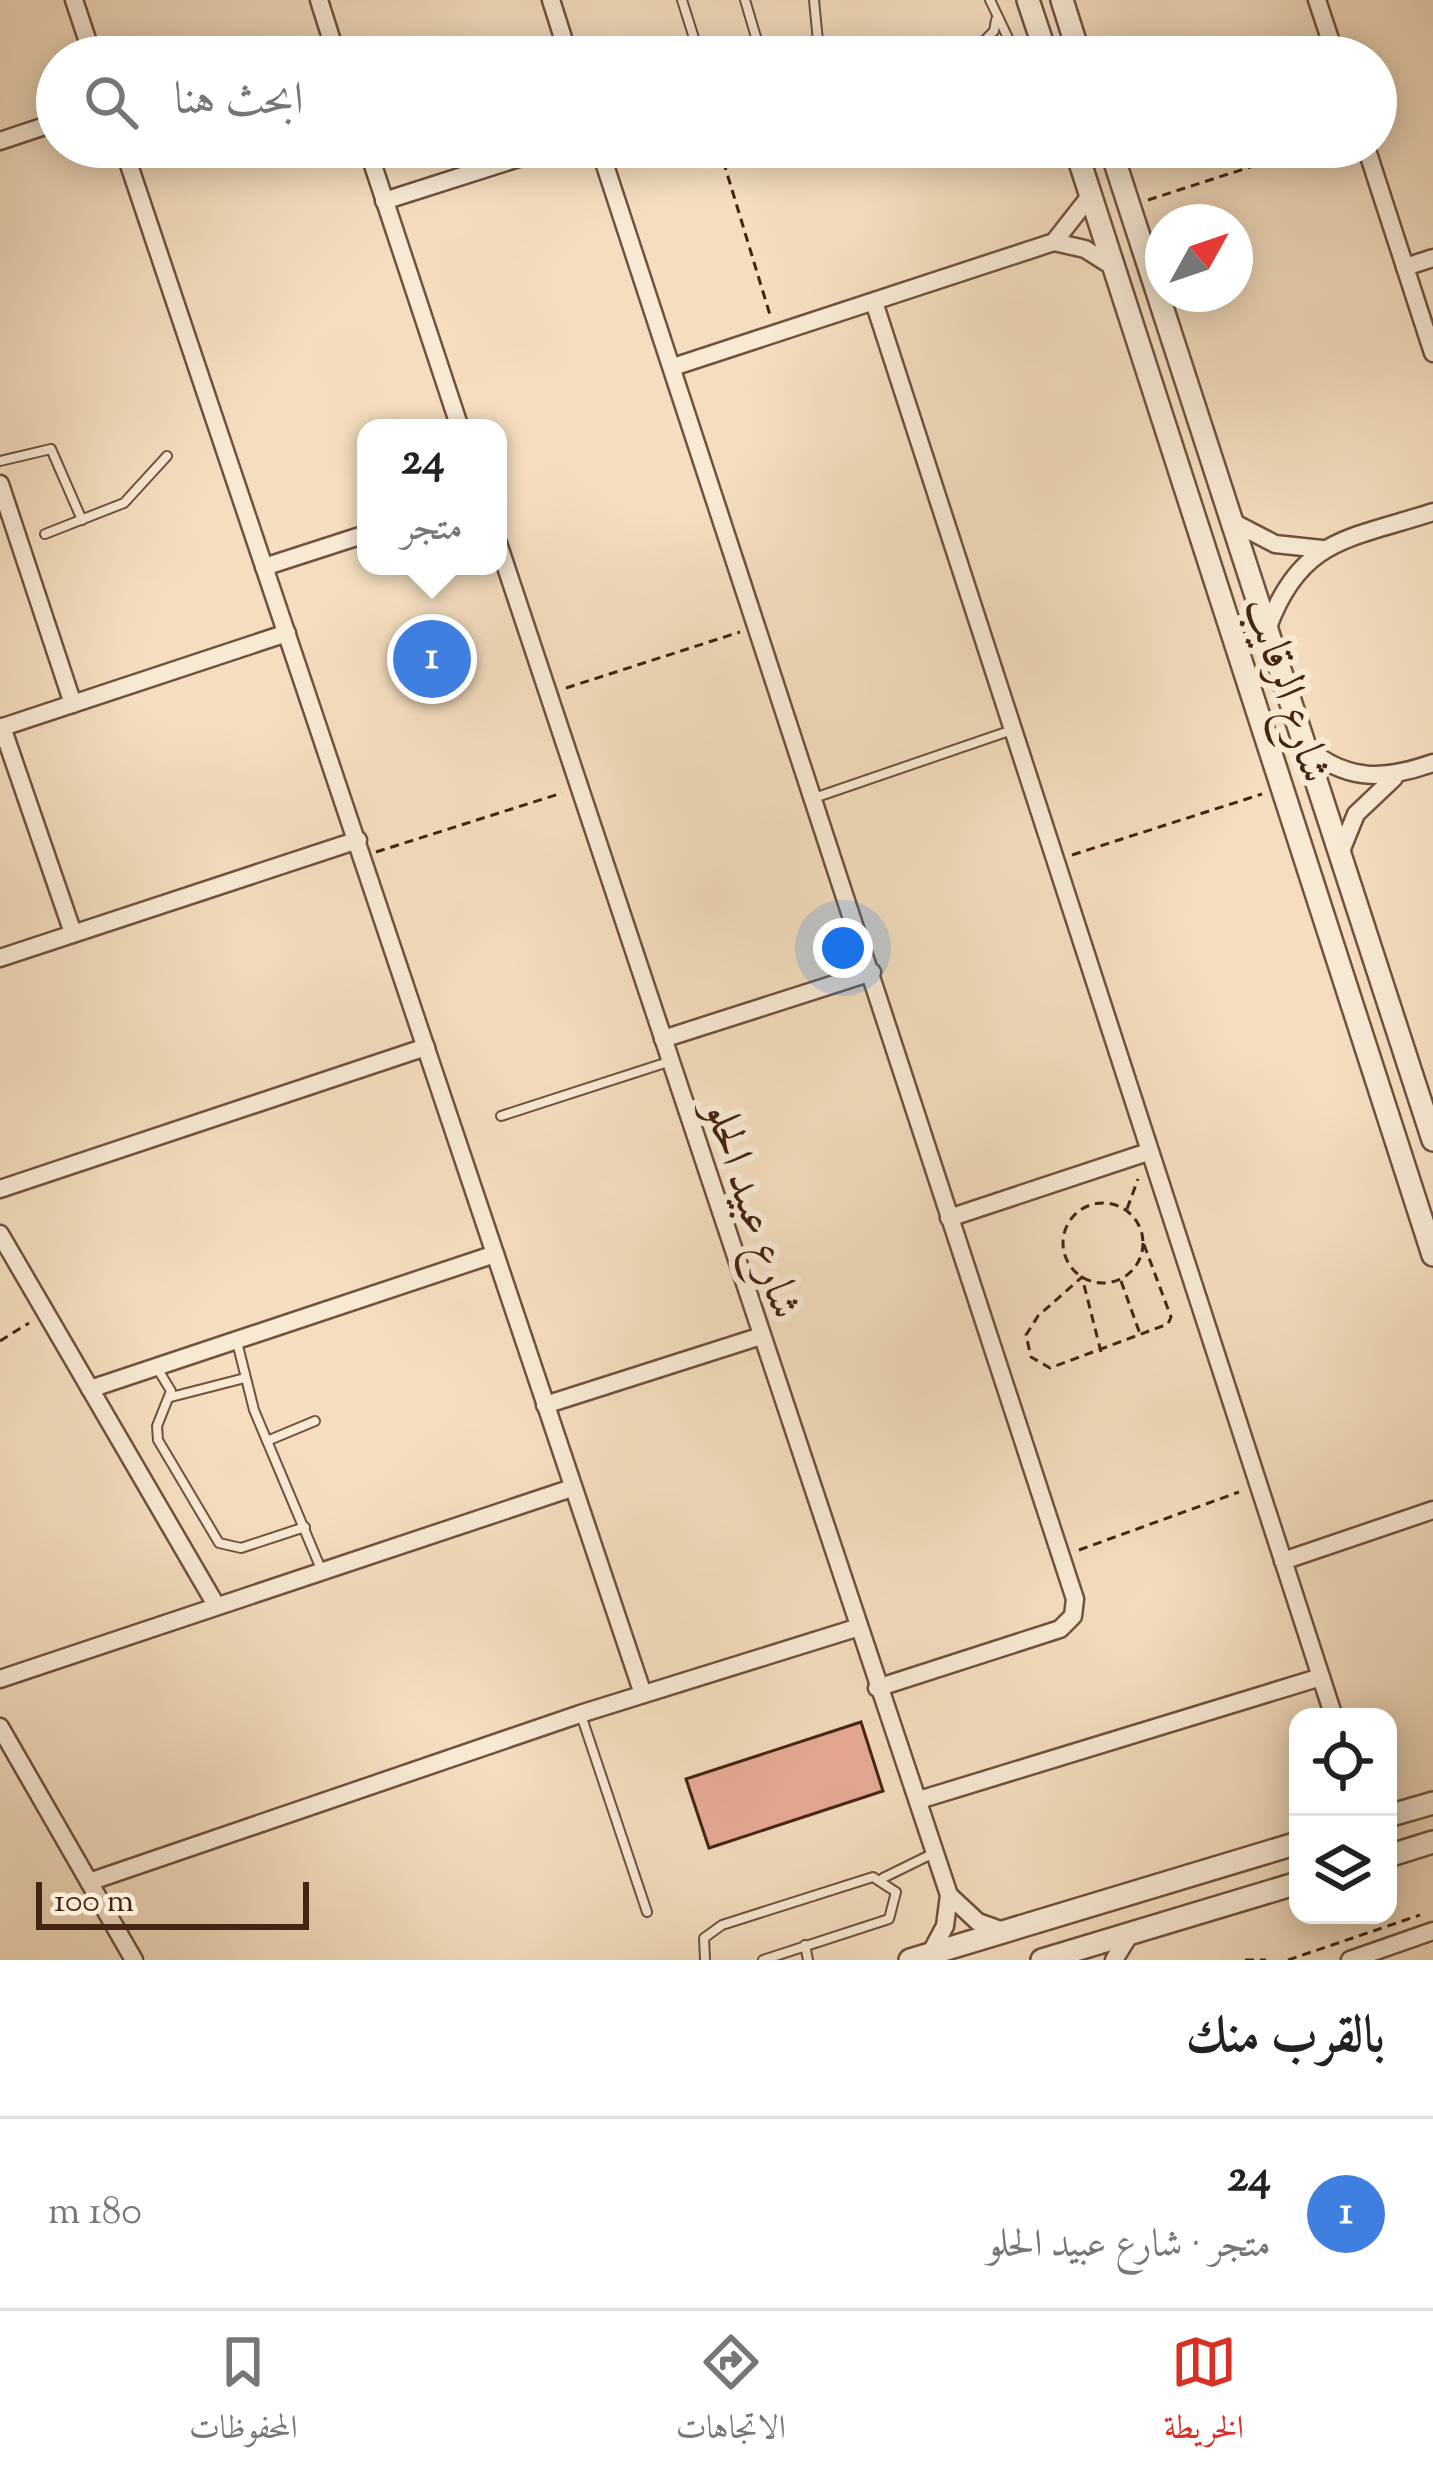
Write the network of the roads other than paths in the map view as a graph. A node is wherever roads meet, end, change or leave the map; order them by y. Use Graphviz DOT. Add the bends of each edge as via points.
graph roads {
  1 [pos="74,0"];
  2 [pos="319,0"];
  3 [pos="550,0"];
  4 [pos="682,0"];
  5 [pos="745,0"];
  6 [pos="814,0"];
  7 [pos="989,0"];
  8 [pos="1028,0"];
  9 [pos="1062,0"];
  10 [pos="1317,0"];
  11 [pos="996,19"];
  12 [pos="86,36"];
  13 [pos="330,36"];
  14 [pos="562,36"];
  15 [pos="693,36"];
  16 [pos="756,36"];
  17 [pos="818,36"];
  18 [pos="989,36"];
  19 [pos="1006,36"];
  20 [pos="1040,36"];
  21 [pos="1074,36"];
  22 [pos="1329,36"];
  23 [pos="36,129"];
  24 [pos="0,141"];
  25 [pos="130,168"];
  26 [pos="374,168"];
  27 [pos="488,168"];
  28 [pos="606,168"];
  29 [pos="1081,168"];
  30 [pos="1117,168"];
  31 [pos="1373,168"];
  32 [pos="1090,196"];
  33 [pos="385,201"];
  34 [pos="1054,242"];
  35 [pos="1433,258"];
  36 [pos="1112,266"];
  37 [pos="1405,267"];
  38 [pos="874,302"];
  39 [pos="1433,353"];
  40 [pos="673,368"];
  41 [pos="457,419"];
  42 [pos="167,456"];
  43 [pos="0,461"];
  44 [pos="0,484"];
  45 [pos="1433,512"];
  46 [pos="82,520"];
  47 [pos="1232,520"];
  48 [pos="44,534"];
  49 [pos="357,537"];
  50 [pos="1323,549"];
  51 [pos="264,567"];
  52 [pos="507,571"];
  53 [pos="1268,627"];
  54 [pos="286,633"];
  55 [pos="73,704"];
  56 [pos="1,727"];
  57 [pos="1016,729"];
  58 [pos="1307,748"];
  59 [pos="1433,763"];
  60 [pos="1400,774"];
  61 [pos="817,797"];
  62 [pos="361,848"];
  63 [pos="1341,851"];
  64 [pos="73,933"];
  65 [pos="0,958"];
  66 [pos="872,972"];
  67 [pos="663,1039"];
  68 [pos="426,1047"];
  69 [pos="669,1062"];
  70 [pos="501,1116"];
  71 [pos="1433,1140"];
  72 [pos="1148,1152"];
  73 [pos="0,1189"];
  74 [pos="949,1218"];
  75 [pos="0,1234"];
  76 [pos="495,1254"];
  77 [pos="1433,1255"];
  78 [pos="758,1336"];
  79 [pos="237,1340"];
  80 [pos="156,1367"];
  81 [pos="245,1378"];
  82 [pos="90,1389"];
  83 [pos="171,1397"];
  84 [pos="545,1405"];
  85 [pos="315,1421"];
  86 [pos="267,1441"];
  87 [pos="572,1488"];
  88 [pos="1433,1510"];
  89 [pos="305,1527"];
  90 [pos="1283,1562"];
  91 [pos="321,1570"];
  92 [pos="216,1605"];
  93 [pos="856,1628"];
  94 [pos="1321,1677"];
  95 [pos="0,1679"];
  96 [pos="877,1688"];
  97 [pos="643,1694"];
  98 [pos="1331,1708"];
  99 [pos="580,1714"];
  100 [pos="0,1727"];
  101 [pos="919,1800"];
  102 [pos="1433,1802"];
  103 [pos="1397,1809"];
  104 [pos="1433,1842"];
  105 [pos="1289,1846"];
  106 [pos="936,1852"];
  107 [pos="1397,1853"];
  108 [pos="883,1879"];
  109 [pos="89,1882"];
  110 [pos="1289,1886"];
  111 [pos="949,1895"];
  112 [pos="647,1912"];
  113 [pos="1003,1931"];
  114 [pos="1433,1931"];
  115 [pos="1130,1934"];
  116 [pos="805,1946"];
  117 [pos="920,1957"];
  118 [pos="134,1960"];
  119 [pos="705,1960"];
  120 [pos="763,1960"];
  121 [pos="808,1960"];
  122 [pos="1042,1960"];
  123 [pos="1114,1960"];
  124 [pos="1350,1960"];
  1 -- 12 [label="street"];
  2 -- 13 [label="street"];
  3 -- 14 [label="street"];
  4 -- 15 [label="lane"];
  5 -- 16 [label="lane"];
  6 -- 17 [label="lane"];
  7 -- 11 [label="lane"];
  8 -- 20 [label="street"];
  9 -- 21 [label="street"];
  10 -- 22 [label="street"];
  11 -- 18 [label="lane"];
  11 -- 19 [label="lane"];
  23 -- 24 [label="street"];
  25 -- 51 [label="street"];
  26 -- 33 [label="street"];
  27 -- 33 [label="street"];
  28 -- 40 [label="street"];
  29 -- 32 [label="street, شارع الرقايب"];
  30 -- 47 [label="street, شارع الرقايب"];
  31 -- 37 [label="street"];
  32 -- 34 [label="street"];
  32 -- 36 [label="street, شارع الرقايب"];
  33 -- 41 [label="street"];
  34 -- 36 [label="street"];
  34 -- 38 [label="street"];
  35 -- 37 [label="street"];
  36 -- 77 [label="street, شارع الرقايب"];
  37 -- 39 [label="street"];
  38 -- 40 [label="street"];
  38 -- 57 [label="street"];
  40 -- 61 [label="street"];
  42 -- 46 [label="lane" via="130,499"];
  43 -- 46 [label="lane" via="51,449"];
  44 -- 55 [label="street"];
  45 -- 50 [label="street"];
  46 -- 48 [label="lane"];
  47 -- 50 [label="street" via="1274,544"];
  47 -- 53 [label="street, شارع الرقايب"];
  49 -- 51 [label="street"];
  50 -- 53 [label="street" via="1285,584"];
  51 -- 54 [label="street"];
  52 -- 67 [label="street, شارع عبيد الحلو"];
  53 -- 58 [label="street, شارع الرقايب"];
  54 -- 55 [label="street"];
  54 -- 62 [label="street"];
  55 -- 56 [label="street"];
  56 -- 64 [label="street"];
  57 -- 61 [label="lane"];
  57 -- 72 [label="street"];
  58 -- 60 [label="street" via="1360,776"];
  58 -- 63 [label="street, شارع الرقايب"];
  59 -- 60 [label="street"];
  60 -- 63 [label="street" via="1356,814"];
  61 -- 66 [label="street"];
  62 -- 64 [label="street"];
  62 -- 68 [label="street"];
  63 -- 71 [label="street, شارع الرقايب"];
  64 -- 65 [label="street"];
  66 -- 67 [label="street"];
  66 -- 74 [label="street"];
  67 -- 69 [label="street, شارع عبيد الحلو"];
  68 -- 73 [label="street"];
  68 -- 76 [label="street"];
  69 -- 70 [label="lane"];
  69 -- 78 [label="street, شارع عبيد الحلو"];
  72 -- 74 [label="street"];
  72 -- 90 [label="street"];
  74 -- 96 [label="street" via="1063,1564 1066,1612 1040,1634"];
  75 -- 82 [label="street"];
  76 -- 79 [label="street"];
  76 -- 84 [label="street"];
  78 -- 84 [label="street"];
  78 -- 93 [label="street, شارع عبيد الحلو"];
  79 -- 80 [label="street"];
  79 -- 81 [label="lane"];
  80 -- 82 [label="street"];
  80 -- 83 [label="lane"];
  81 -- 83 [label="lane"];
  81 -- 86 [label="lane"];
  82 -- 92 [label="street"];
  83 -- 89 [label="lane" via="158,1440 219,1543 241,1548"];
  84 -- 87 [label="street"];
  85 -- 86 [label="lane"];
  86 -- 89 [label="lane"];
  87 -- 91 [label="street"];
  87 -- 97 [label="street"];
  88 -- 90 [label="street"];
  89 -- 91 [label="lane"];
  90 -- 94 [label="street"];
  91 -- 92 [label="street"];
  92 -- 95 [label="street"];
  93 -- 96 [label="street, شارع عبيد الحلو"];
  93 -- 97 [label="street"];
  94 -- 98 [label="street"];
  94 -- 101 [label="street"];
  96 -- 101 [label="street, شارع عبيد الحلو"];
  97 -- 99 [label="street"];
  99 -- 109 [label="street"];
  99 -- 112 [label="lane"];
  100 -- 109 [label="street"];
  101 -- 106 [label="street, شارع عبيد الحلو"];
  102 -- 103 [label="street"];
  104 -- 107 [label="street"];
  105 -- 113 [label="street"];
  106 -- 108 [label="lane"];
  106 -- 111 [label="street, شارع عبيد الحلو"];
  108 -- 116 [label="lane" via="896,1892 889,1919"];
  108 -- 119 [label="lane" via="711,1929"];
  109 -- 118 [label="street"];
  110 -- 115 [label="street"];
  111 -- 113 [label="street" via="978,1922"];
  111 -- 117 [label="street" via="945,1926"];
  113 -- 117 [label="street"];
  114 -- 124 [label="street"];
  115 -- 122 [label="street"];
  115 -- 123 [label="street"];
  116 -- 120 [label="lane"];
  116 -- 121 [label="lane"];
}
